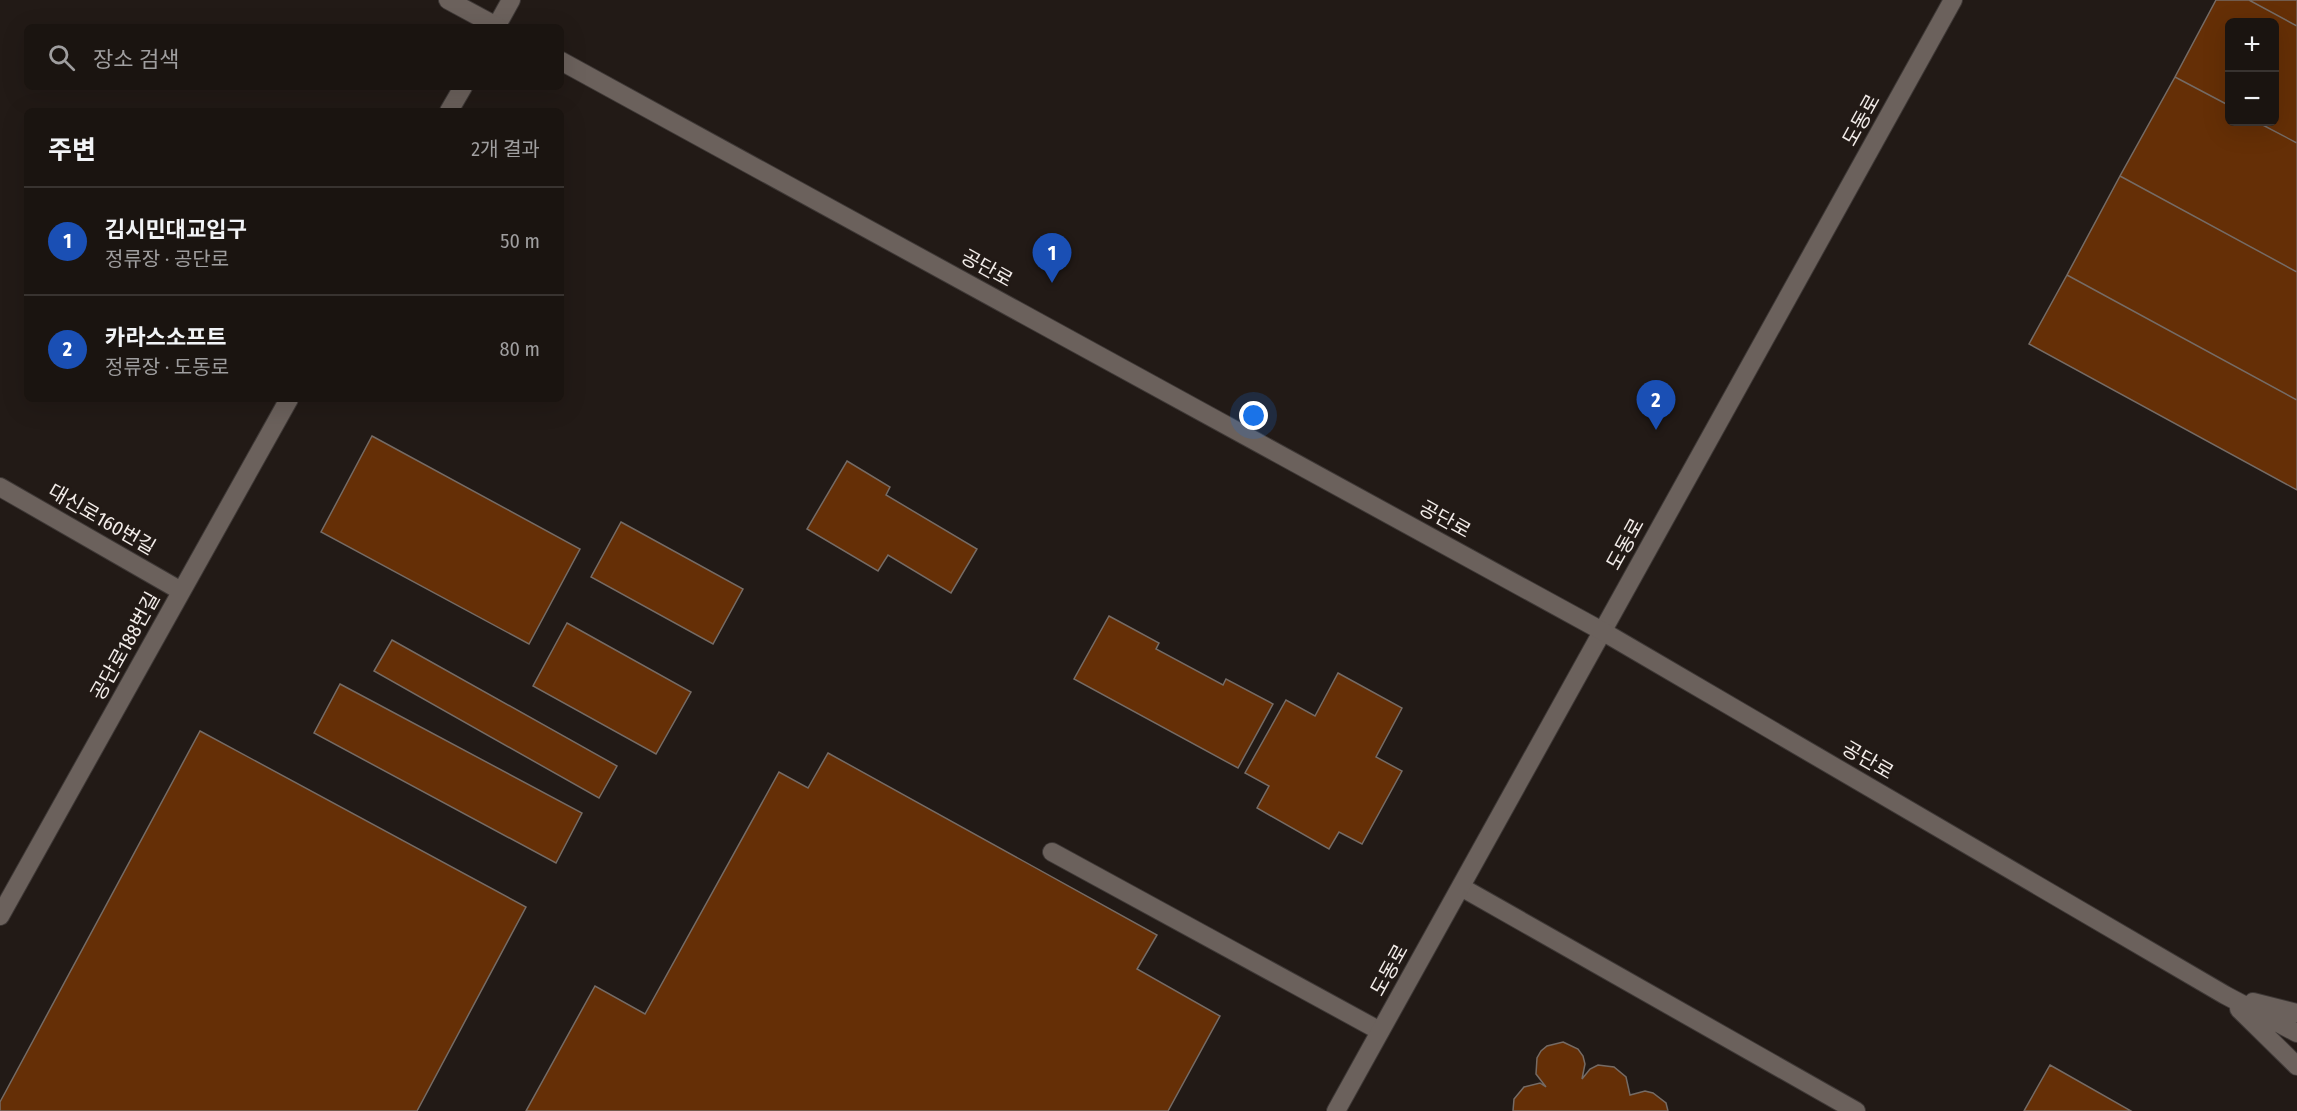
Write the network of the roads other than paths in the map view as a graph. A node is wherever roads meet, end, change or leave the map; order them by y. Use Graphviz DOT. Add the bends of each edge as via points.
graph roads {
  1 [pos="448,0"];
  2 [pos="511,0"];
  3 [pos="1953,0"];
  4 [pos="492,24"];
  5 [pos="499,24"];
  6 [pos="564,63"];
  7 [pos="461,90"];
  8 [pos="451,108"];
  9 [pos="287,402"];
  10 [pos="0,487"];
  11 [pos="182,591"];
  12 [pos="1602,631"];
  13 [pos="1052,852"];
  14 [pos="1461,887"];
  15 [pos="0,916"];
  16 [pos="2225,995"];
  17 [pos="2297,1013"];
  18 [pos="1380,1031"];
  19 [pos="2297,1033"];
  20 [pos="2297,1066"];
  21 [pos="1336,1111"];
  22 [pos="1856,1111"];
  1 -- 4 [label="street"];
  2 -- 5 [label="street"];
  3 -- 12 [label="street, 도동로"];
  6 -- 12 [label="street, 공단로"];
  7 -- 8 [label="street"];
  9 -- 11 [label="street, 공단로188번길"];
  10 -- 11 [label="street, 대신로160번길"];
  11 -- 15 [label="street, 공단로188번길"];
  12 -- 14 [label="street, 도동로"];
  12 -- 16 [label="street, 공단로"];
  13 -- 18 [label="street"];
  14 -- 18 [label="street, 도동로"];
  14 -- 22 [label="street"];
  16 -- 17 [label="street"];
  16 -- 19 [label="street, 공단로"];
  16 -- 20 [label="street"];
  18 -- 21 [label="street, 도동로"];
}
